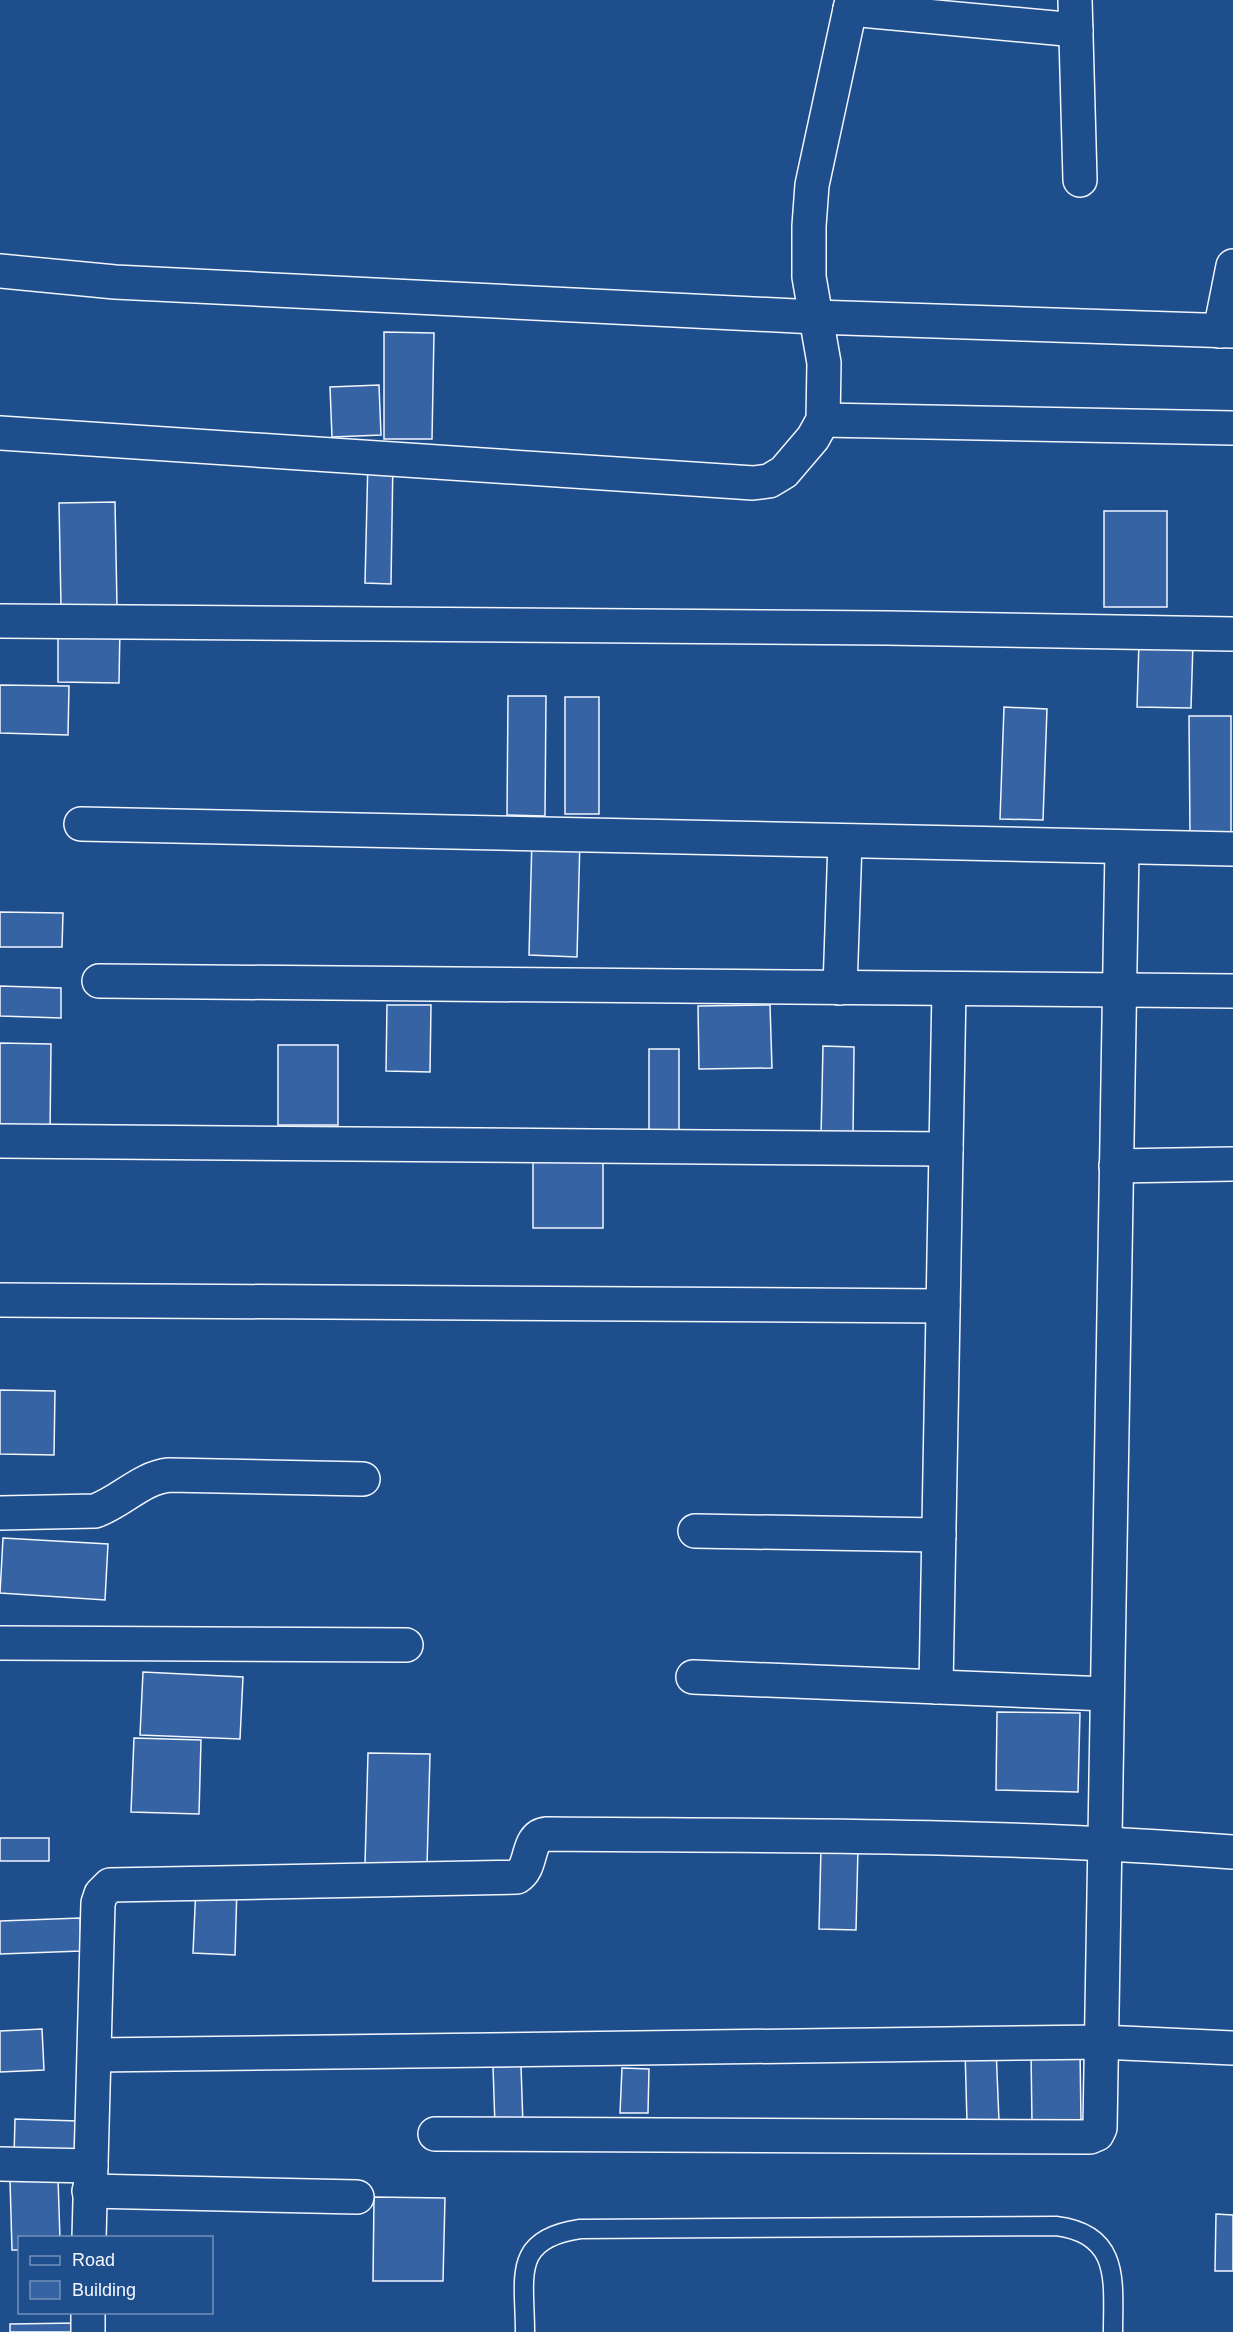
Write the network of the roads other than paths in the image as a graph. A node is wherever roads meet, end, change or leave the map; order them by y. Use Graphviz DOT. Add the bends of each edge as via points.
graph roads {
  1 [pos="851,4"];
  2 [pos="1076,15"];
  3 [pos="1080,180"];
  4 [pos="1233,266"];
  5 [pos="0,271"];
  6 [pos="815,317"];
  7 [pos="1227,331"];
  8 [pos="823,420"];
  9 [pos="1233,428"];
  10 [pos="0,433"];
  11 [pos="0,621"];
  12 [pos="1233,634"];
  13 [pos="81,824"];
  14 [pos="845,842"];
  15 [pos="1122,849"];
  16 [pos="1233,849"];
  17 [pos="99,981"];
  18 [pos="840,988"];
  19 [pos="949,989"];
  20 [pos="1120,990"];
  21 [pos="1233,991"];
  22 [pos="0,1141"];
  23 [pos="946,1149"];
  24 [pos="1233,1164"];
  25 [pos="1116,1166"];
  26 [pos="0,1300"];
  27 [pos="943,1306"];
  28 [pos="363,1479"];
  29 [pos="0,1513"];
  30 [pos="694,1531"];
  31 [pos="939,1535"];
  32 [pos="0,1643"];
  33 [pos="406,1645"];
  34 [pos="693,1677"];
  35 [pos="936,1687"];
  36 [pos="1107,1694"];
  37 [pos="1105,1842"];
  38 [pos="1233,1852"];
  39 [pos="1101,2042"];
  40 [pos="1233,2048"];
  41 [pos="95,2055"];
  42 [pos="435,2134"];
  43 [pos="0,2164"];
  44 [pos="90,2179"];
  45 [pos="357,2197"];
  46 [pos="89,2236"];
  47 [pos="88,2314"];
  48 [pos="88,2332"];
  49 [pos="525,2332"];
  50 [pos="1113,2332"];
  1 -- 2 [label="street"];
  1 -- 6 [label="street" via="812,185 809,277"];
  2 -- 3 [label="street"];
  4 -- 7 [label="street"];
  5 -- 6 [label="street" via="115,282"];
  6 -- 7 [label="street"];
  6 -- 8 [label="street" via="824,363"];
  8 -- 9 [label="street"];
  8 -- 10 [label="street" via="784,472 769,481 753,483"];
  11 -- 12 [label="street"];
  13 -- 14 [label="street"];
  14 -- 15 [label="street"];
  14 -- 18 [label="street"];
  15 -- 16 [label="street"];
  15 -- 20 [label="street"];
  17 -- 18 [label="street"];
  18 -- 19 [label="street"];
  19 -- 20 [label="street"];
  19 -- 23 [label="street"];
  20 -- 21 [label="street"];
  20 -- 25 [label="street"];
  22 -- 23 [label="street"];
  23 -- 27 [label="street"];
  24 -- 25 [label="street"];
  25 -- 36 [label="street"];
  26 -- 27 [label="street"];
  27 -- 31 [label="street"];
  28 -- 29 [label="street" via="169,1475 145,1482 94,1511"];
  30 -- 31 [label="street"];
  31 -- 35 [label="street"];
  32 -- 33 [label="street"];
  34 -- 35 [label="street"];
  35 -- 36 [label="street"];
  36 -- 37 [label="street"];
  37 -- 38 [label="street"];
  37 -- 39 [label="street"];
  37 -- 41 [label="street" via="547,1834 532,1845 526,1870 517,1877 110,1885 98,1903"];
  39 -- 40 [label="street"];
  39 -- 41 [label="street"];
  39 -- 42 [label="street" via="1100,2128 1090,2138"];
  41 -- 44 [label="street"];
  43 -- 44 [label="street"];
  44 -- 45 [label="street"];
  44 -- 46 [label="street"];
  47 -- 48 [label="street"];
  49 -- 50 [label="lane" via="524,2262 554,2232 1056,2226 1073,2228 1099,2246 1111,2261"];
}
